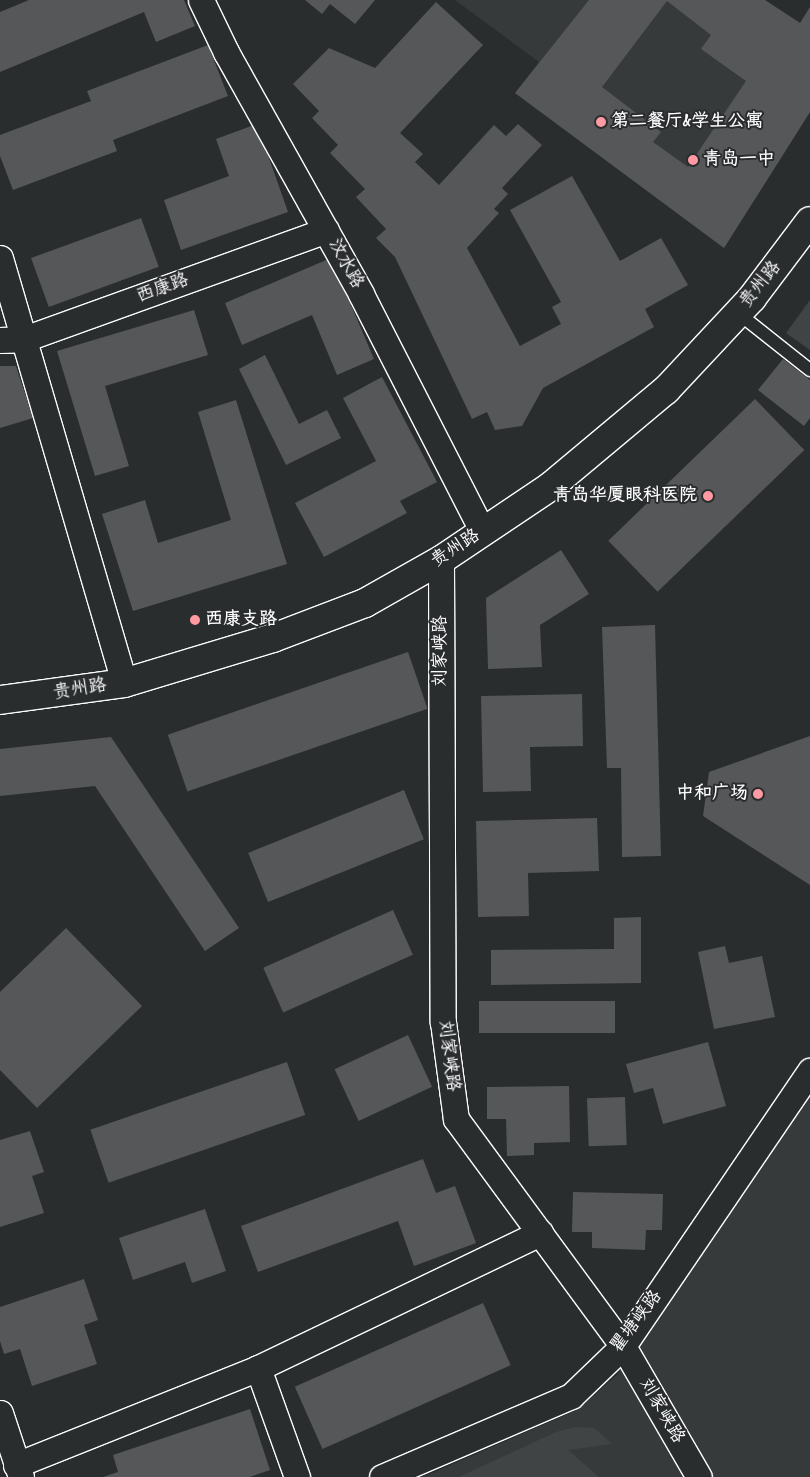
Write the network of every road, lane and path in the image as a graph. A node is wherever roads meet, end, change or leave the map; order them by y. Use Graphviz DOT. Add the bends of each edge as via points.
graph roads {
  1 [pos="201,0"];
  2 [pos="810,221"];
  3 [pos="326,230"];
  4 [pos="0,258"];
  5 [pos="738,313"];
  6 [pos="12,340"];
  7 [pos="810,370"];
  8 [pos="484,532"];
  9 [pos="441,560"];
  10 [pos="124,683"];
  11 [pos="0,700"];
  12 [pos="810,1071"];
  13 [pos="540,1233"];
  14 [pos="623,1346"];
  15 [pos="258,1368"];
  16 [pos="0,1413"];
  17 [pos="19,1471"];
  18 [pos="398,1474"];
  19 [pos="298,1477"];
  20 [pos="699,1477"];
  1 -- 3 [label="street, 汶水路" via="226,52"];
  2 -- 5 [label="main road, 贵州路"];
  3 -- 6 [label="street, 西康路"];
  3 -- 8 [label="street, 汶水路"];
  4 -- 6 [label="street"];
  5 -- 7 [label="lane"];
  5 -- 8 [label="main road, 贵州路" via="666,390 551,486"];
  6 -- 10 [label="street"];
  8 -- 9 [label="main road, 贵州路"];
  9 -- 10 [label="main road, 贵州路" via="365,603 273,638"];
  9 -- 13 [label="street, 刘家峡路" via="443,1022 456,1119"];
  10 -- 11 [label="main road, 贵州路"];
  12 -- 14 [label="street, 瞿塘峡路"];
  13 -- 14 [label="street, 刘家峡路"];
  13 -- 15 [label="street"];
  14 -- 18 [label="street, 瞿塘峡路" via="571,1396"];
  14 -- 20 [label="street, 刘家峡路"];
  15 -- 17 [label="street"];
  15 -- 19 [label="street"];
  16 -- 17 [label="street"];
}
